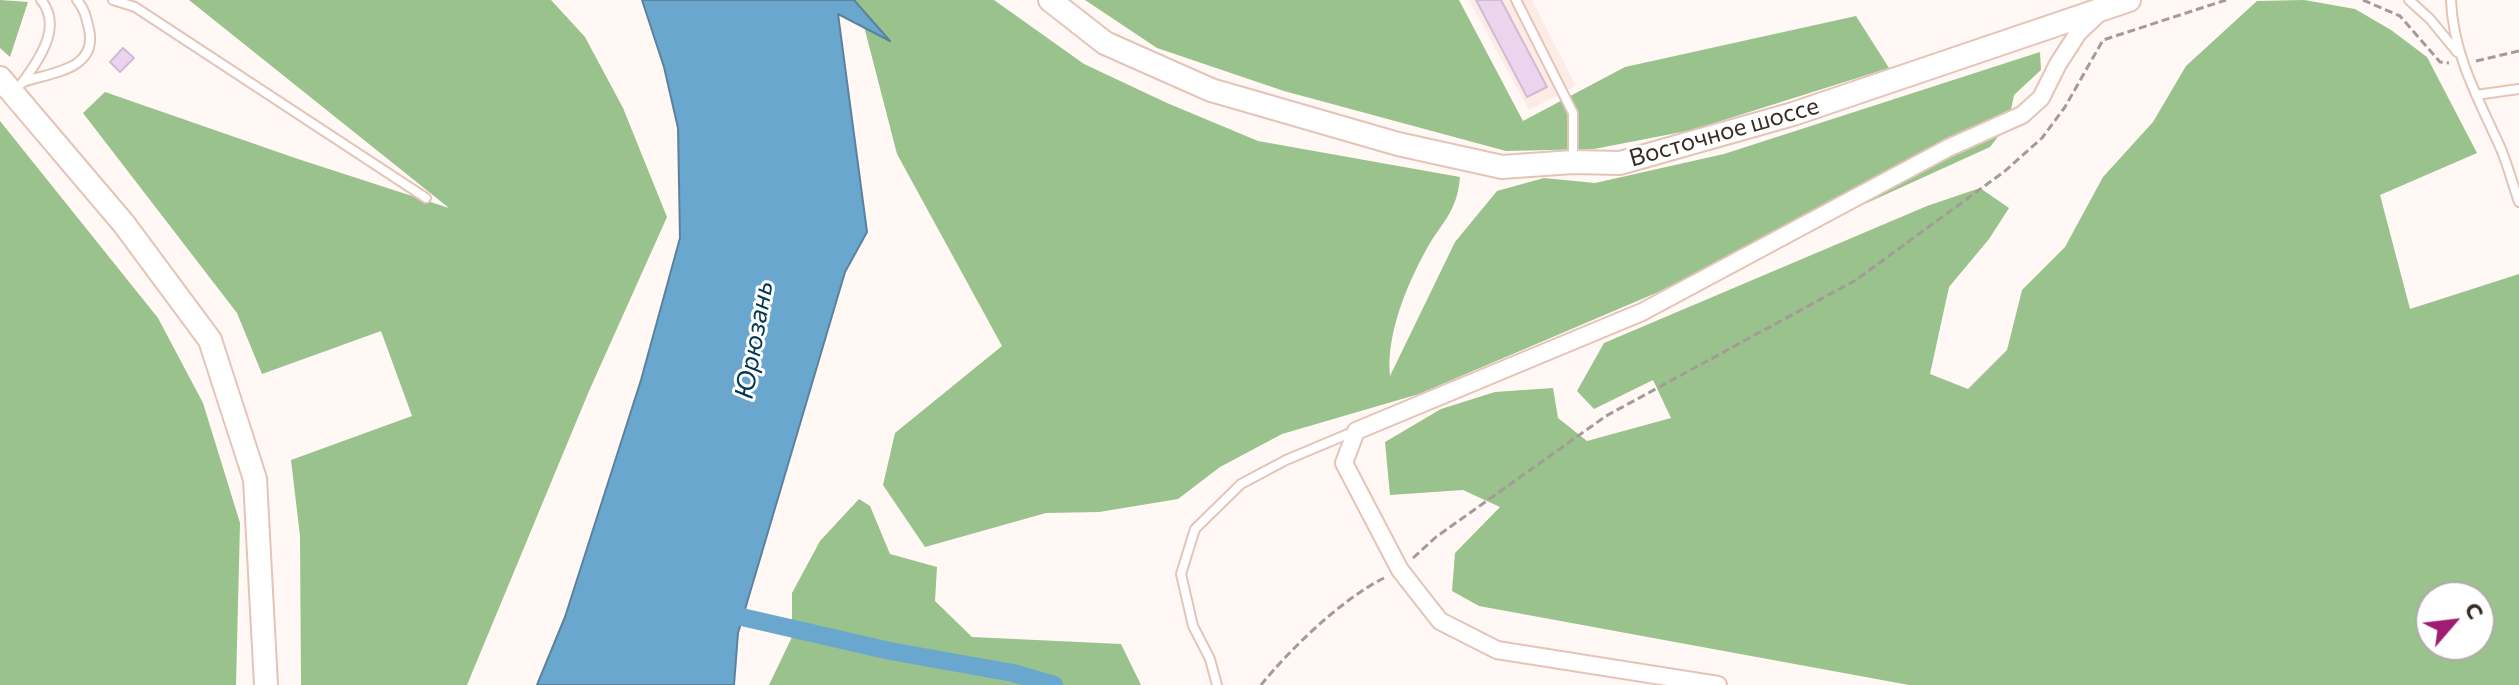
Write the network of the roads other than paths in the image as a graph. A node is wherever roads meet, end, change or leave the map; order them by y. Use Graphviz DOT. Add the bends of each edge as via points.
graph roads {
  1 [pos="41,0"];
  2 [pos="77,0"];
  3 [pos="113,0"];
  4 [pos="1050,0"];
  5 [pos="1516,0"];
  6 [pos="2129,0"];
  7 [pos="2409,0"];
  8 [pos="2451,0"];
  9 [pos="2102,9"];
  10 [pos="2460,56"];
  11 [pos="12,84"];
  12 [pos="2519,89"];
  13 [pos="2476,95"];
  14 [pos="1573,162"];
  15 [pos="426,198"];
  16 [pos="2519,202"];
  17 [pos="1356,431"];
  18 [pos="266,685"];
  19 [pos="1217,685"];
  20 [pos="1718,685"];
  1 -- 11 [label="lane" via="49,14 48,44"];
  2 -- 11 [label="lane" via="85,9 91,40 87,57 75,67"];
  3 -- 15 [label="lane" via="135,7"];
  4 -- 14 [label="main road, Восточное шоссе" via="1105,43 1211,90 1398,144 1502,167"];
  5 -- 14 [label="lane" via="1573,113"];
  6 -- 9 [label="main road, Восточное шоссе"];
  7 -- 10 [label="lane"];
  8 -- 10 [label="lane"];
  9 -- 14 [label="main road, Восточное шоссе" via="1793,114 1620,163"];
  9 -- 17 [label="street" via="2078,33 2041,98 2022,115 1948,148 1642,312"];
  10 -- 13 [label="lane"];
  11 -- 18 [label="main road" via="210,340 255,479"];
  12 -- 13 [label="lane"];
  13 -- 16 [label="lane"];
  17 -- 19 [label="lane" via="1241,484 1195,529 1181,574 1193,626"];
  17 -- 20 [label="street" via="1344,463 1400,570 1440,621 1497,650"];
}
